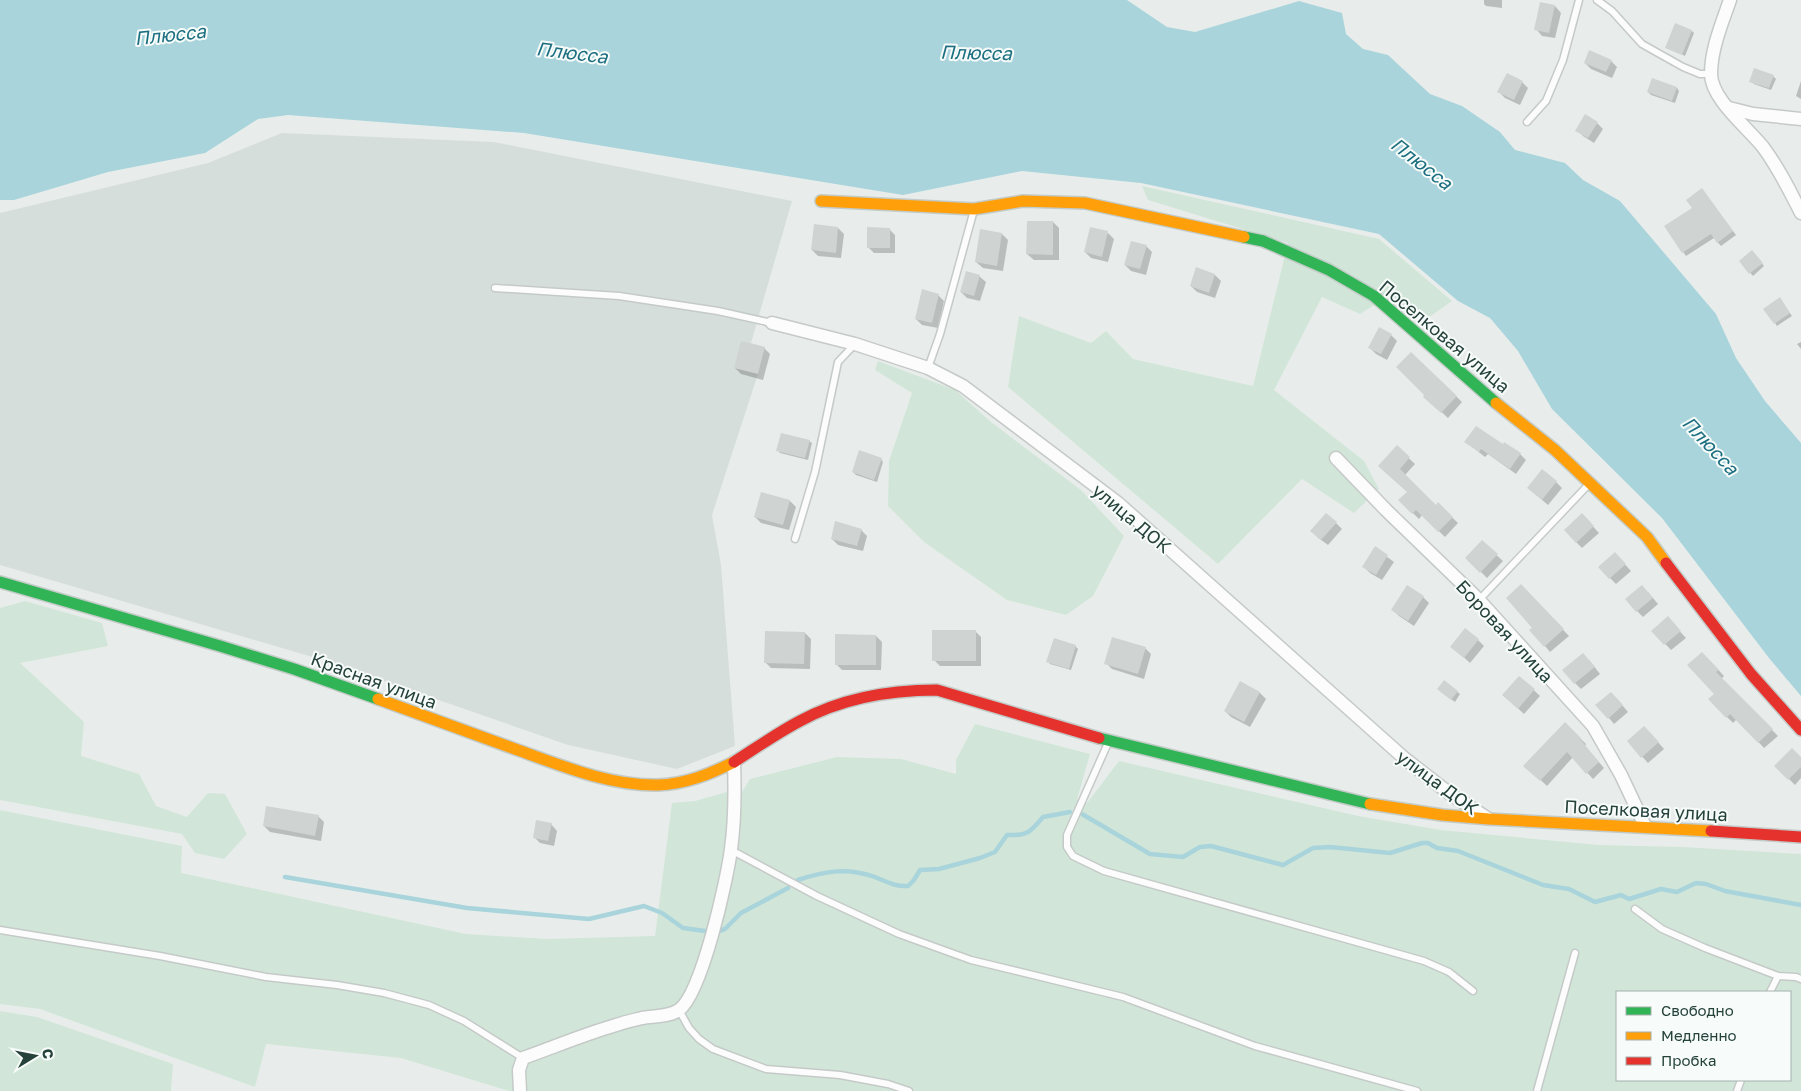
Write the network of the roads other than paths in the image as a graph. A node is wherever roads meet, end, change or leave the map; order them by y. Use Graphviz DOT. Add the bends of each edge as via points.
graph roads {
  1 [pos="1579,0"];
  2 [pos="1597,0"];
  3 [pos="1730,0"];
  4 [pos="1711,74"];
  5 [pos="1729,108"];
  6 [pos="1801,119"];
  7 [pos="1527,122"];
  8 [pos="821,201"];
  9 [pos="974,209"];
  10 [pos="1801,213"];
  11 [pos="495,288"];
  12 [pos="772,323"];
  13 [pos="855,344"];
  14 [pos="928,368"];
  15 [pos="1336,458"];
  16 [pos="1591,482"];
  17 [pos="795,539"];
  18 [pos="0,582"];
  19 [pos="1479,600"];
  20 [pos="1801,730"];
  21 [pos="1108,742"];
  22 [pos="734,762"];
  23 [pos="1489,819"];
  24 [pos="1645,826"];
  25 [pos="1801,837"];
  26 [pos="731,850"];
  27 [pos="1635,909"];
  28 [pos="0,930"];
  29 [pos="1575,953"];
  30 [pos="1778,976"];
  31 [pos="1801,979"];
  32 [pos="1473,991"];
  33 [pos="1770,991"];
  34 [pos="679,1010"];
  35 [pos="523,1058"];
  36 [pos="520,1091"];
  37 [pos="909,1091"];
  38 [pos="1417,1091"];
  39 [pos="1537,1091"];
  1 -- 7 [label="lane" via="1563,60 1546,101"];
  2 -- 4 [label="lane" via="1612,11 1642,44 1683,67 1700,74"];
  3 -- 4 [label="street" via="1715,48"];
  4 -- 5 [label="street" via="1713,87"];
  5 -- 6 [label="street"];
  5 -- 10 [label="street" via="1763,148"];
  8 -- 9 [label="street, Поселковая улица"];
  9 -- 14 [label="lane"];
  9 -- 16 [label="street, Поселковая улица" via="1023,200 1085,203 1263,241 1329,270 1374,296 1477,388"];
  11 -- 12 [label="lane" via="619,296"];
  12 -- 13 [label="street, улица ДОК"];
  13 -- 14 [label="street, улица ДОК"];
  13 -- 17 [label="lane" via="838,362 815,472"];
  14 -- 23 [label="street, улица ДОК" via="963,386 1118,503 1404,758"];
  15 -- 19 [label="street, Боровая улица"];
  16 -- 19 [label="lane"];
  16 -- 20 [label="street, Поселковая улица" via="1647,537 1751,674"];
  18 -- 22 [label="street, Красная улица" via="266,660 560,765 619,782 658,785 684,782"];
  19 -- 24 [label="street, Боровая улица" via="1593,726"];
  21 -- 22 [label="street, улица ДОК" via="968,698 937,690 912,690 861,697 830,707 800,721"];
  21 -- 23 [label="street, улица ДОК" via="1360,803"];
  21 -- 32 [label="lane" via="1067,835 1067,847 1074,856 1104,872 1133,881 1424,961 1449,972"];
  22 -- 26 [label="street"];
  23 -- 24 [label="street, Поселковая улица"];
  24 -- 25 [label="street, Поселковая улица"];
  26 -- 34 [label="street" via="704,962 690,995"];
  26 -- 38 [label="lane" via="802,889 899,934 971,960 1123,996 1255,1046"];
  27 -- 30 [label="lane" via="1662,929"];
  28 -- 35 [label="lane" via="266,977 384,993 447,1013"];
  29 -- 39 [label="lane"];
  30 -- 31 [label="lane"];
  30 -- 33 [label="lane"];
  34 -- 35 [label="street" via="616,1025"];
  34 -- 37 [label="lane" via="689,1028 713,1049 766,1069 840,1075"];
  35 -- 36 [label="street" via="519,1070"];
}
